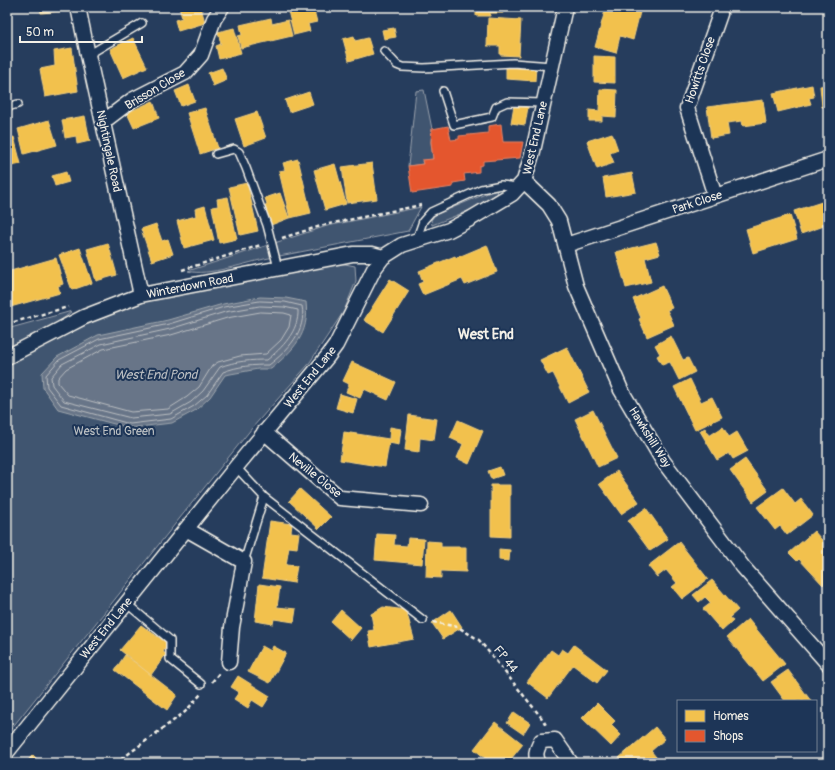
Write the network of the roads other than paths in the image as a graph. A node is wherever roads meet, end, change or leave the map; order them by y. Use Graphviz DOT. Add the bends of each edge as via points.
graph roads {
  1 [pos="78,7"];
  2 [pos="222,7"];
  3 [pos="565,7"];
  4 [pos="722,10"];
  5 [pos="142,23"];
  6 [pos="384,51"];
  7 [pos="88,55"];
  8 [pos="552,66"];
  9 [pos="443,91"];
  10 [pos="543,103"];
  11 [pos="18,104"];
  12 [pos="7,107"];
  13 [pos="103,122"];
  14 [pos="216,154"];
  15 [pos="828,159"];
  16 [pos="521,184"];
  17 [pos="715,196"];
  18 [pos="416,241"];
  19 [pos="566,245"];
  20 [pos="384,256"];
  21 [pos="278,268"];
  22 [pos="141,295"];
  23 [pos="7,357"];
  24 [pos="264,432"];
  25 [pos="236,467"];
  26 [pos="264,497"];
  27 [pos="421,505"];
  28 [pos="186,529"];
  29 [pos="244,562"];
  30 [pos="126,603"];
  31 [pos="423,620"];
  32 [pos="229,662"];
  33 [pos="828,664"];
  34 [pos="202,687"];
  35 [pos="7,752"];
  36 [pos="539,763"];
  37 [pos="571,763"];
  1 -- 7 [label="street, Nightingale Road"];
  2 -- 13 [label="street, Brisson Close" via="214,19 201,55 185,73 132,100"];
  3 -- 8 [label="street, West End Lane"];
  4 -- 17 [label="street, Howitts Close" via="687,108"];
  5 -- 7 [label="lane"];
  6 -- 8 [label="lane" via="402,67 513,63"];
  7 -- 13 [label="street, Nightingale Road"];
  8 -- 10 [label="street, West End Lane"];
  9 -- 10 [label="lane" via="454,125 492,117 496,107 507,102"];
  10 -- 16 [label="street, West End Lane"];
  11 -- 12 [label="lane"];
  13 -- 22 [label="street, Nightingale Road"];
  14 -- 21 [label="lane" via="234,149 239,152"];
  15 -- 17 [label="street, Park Close"];
  16 -- 18 [label="street, West End Lane" via="512,194 470,219"];
  16 -- 18 [label="lane" via="481,189 431,212 423,221"];
  16 -- 19 [label="street, Hawkshill Way" via="549,205 559,221"];
  17 -- 19 [label="street, Park Close"];
  18 -- 20 [label="street, West End Lane" via="402,245"];
  19 -- 33 [label="street, Hawkshill Way" via="576,286 621,390 663,461 743,567"];
  20 -- 21 [label="street, Winterdown Road" via="353,254"];
  20 -- 24 [label="street, West End Lane" via="374,269 336,346"];
  21 -- 22 [label="street, Winterdown Road"];
  22 -- 23 [label="street, Winterdown Road" via="84,317"];
  24 -- 25 [label="street, West End Lane"];
  24 -- 27 [label="street, Neville Close" via="340,498"];
  25 -- 26 [label="lane"];
  25 -- 28 [label="street, West End Lane"];
  26 -- 29 [label="lane"];
  26 -- 31 [label="lane"];
  28 -- 29 [label="street"];
  28 -- 30 [label="street, West End Lane"];
  29 -- 32 [label="street" via="232,626"];
  30 -- 34 [label="lane" via="170,640 170,659"];
  30 -- 35 [label="street, West End Lane"];
  36 -- 37 [label="street" via="536,751 541,741 555,740"];
}
